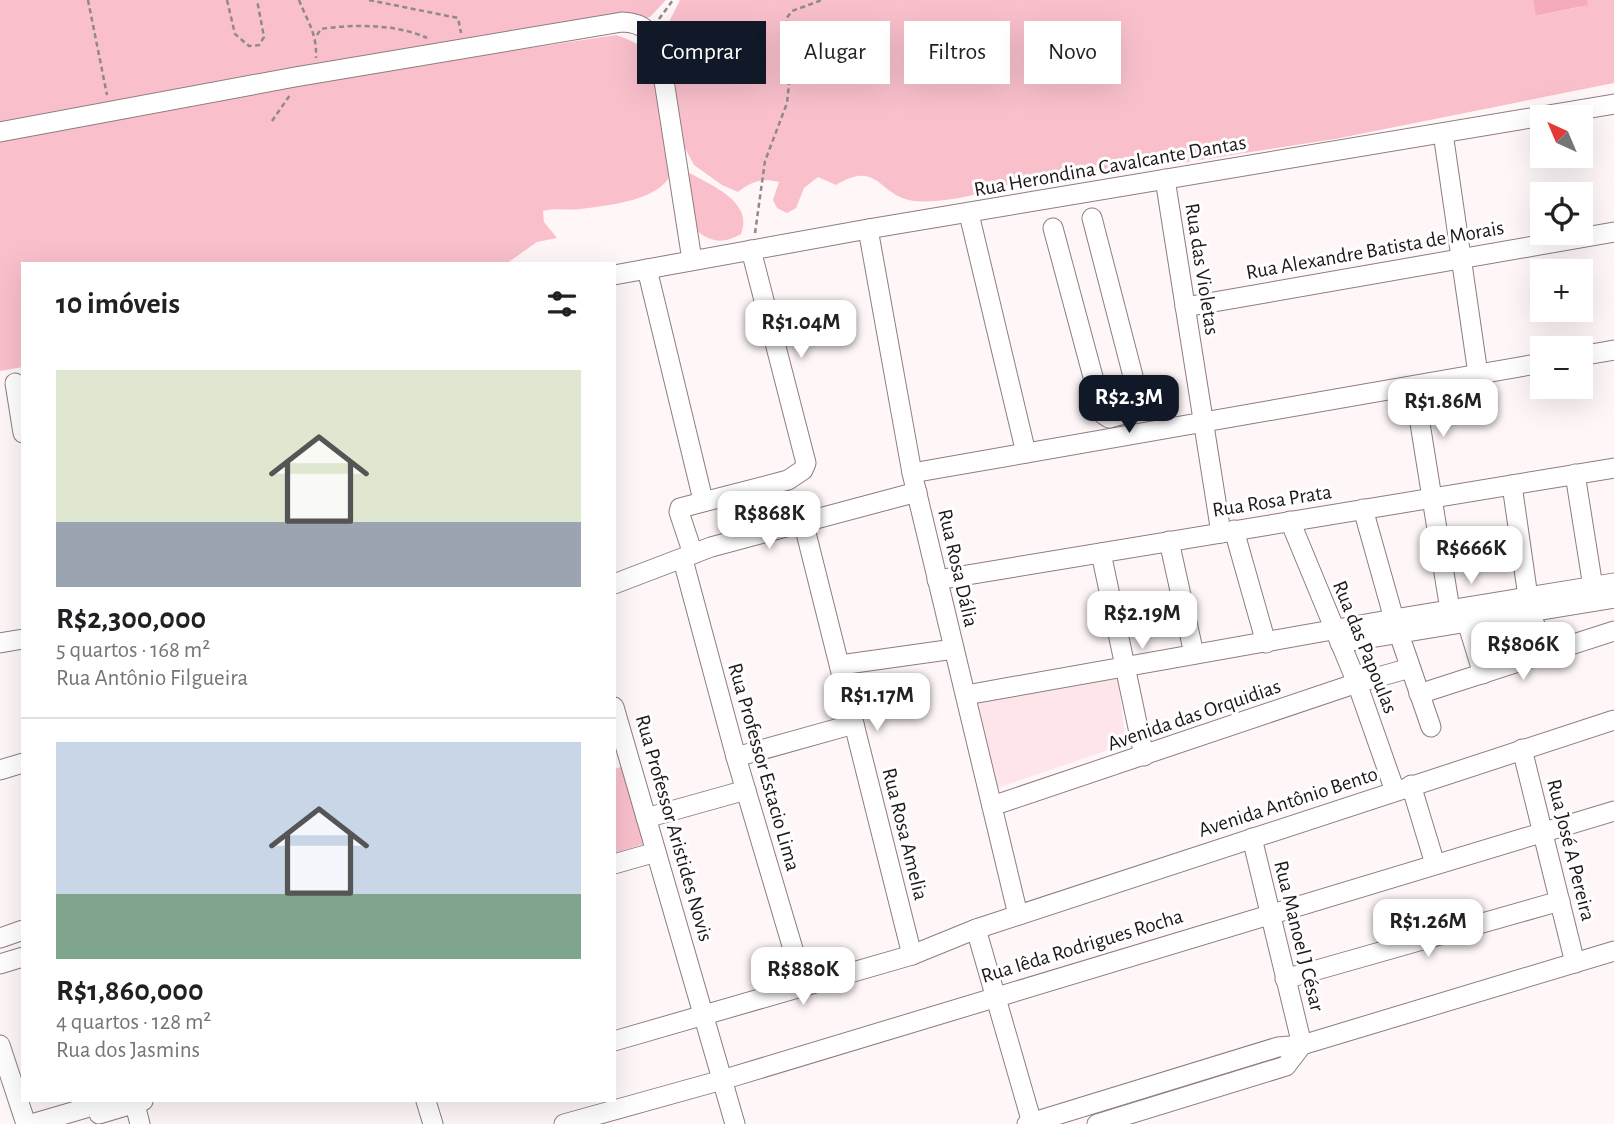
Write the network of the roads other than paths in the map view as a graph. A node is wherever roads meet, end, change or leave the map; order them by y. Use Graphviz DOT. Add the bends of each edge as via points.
graph roads {
  1 [pos="1614,104"];
  2 [pos="0,132"];
  3 [pos="1443,133"];
  4 [pos="1165,179"];
  5 [pos="969,214"];
  6 [pos="1092,218"];
  7 [pos="1053,228"];
  8 [pos="868,229"];
  9 [pos="1614,232"];
  10 [pos="751,250"];
  11 [pos="1460,257"];
  12 [pos="692,260"];
  13 [pos="647,269"];
  14 [pos="616,275"];
  15 [pos="1185,307"];
  16 [pos="1614,350"];
  17 [pos="1593,354"];
  18 [pos="1530,365"];
  19 [pos="1478,374"];
  20 [pos="12,383"];
  21 [pos="1414,386"];
  22 [pos="1122,416"];
  23 [pos="21,424"];
  24 [pos="1202,424"];
  25 [pos="1128,436"];
  26 [pos="1026,453"];
  27 [pos="1614,468"];
  28 [pos="912,473"];
  29 [pos="1575,474"];
  30 [pos="1513,485"];
  31 [pos="917,492"];
  32 [pos="1432,498"];
  33 [pos="703,500"];
  34 [pos="1363,509"];
  35 [pos="803,521"];
  36 [pos="1290,521"];
  37 [pos="1228,532"];
  38 [pos="1169,541"];
  39 [pos="1101,553"];
  40 [pos="688,557"];
  41 [pos="937,580"];
  42 [pos="616,583"];
  43 [pos="1614,583"];
  44 [pos="1593,587"];
  45 [pos="1614,598"];
  46 [pos="1529,604"];
  47 [pos="1450,610"];
  48 [pos="1467,622"];
  49 [pos="1396,626"];
  50 [pos="1614,631"];
  51 [pos="1337,636"];
  52 [pos="21,639"];
  53 [pos="0,643"];
  54 [pos="1266,643"];
  55 [pos="954,649"];
  56 [pos="1547,653"];
  57 [pos="1195,654"];
  58 [pos="840,665"];
  59 [pos="1125,666"];
  60 [pos="1410,668"];
  61 [pos="1483,674"];
  62 [pos="1357,683"];
  63 [pos="1419,694"];
  64 [pos="967,695"];
  65 [pos="1614,720"];
  66 [pos="616,721"];
  67 [pos="854,724"];
  68 [pos="1431,727"];
  69 [pos="1522,749"];
  70 [pos="621,755"];
  71 [pos="1144,756"];
  72 [pos="736,757"];
  73 [pos="21,764"];
  74 [pos="0,770"];
  75 [pos="1403,788"];
  76 [pos="746,790"];
  77 [pos="992,806"];
  78 [pos="1614,811"];
  79 [pos="646,818"];
  80 [pos="1543,832"];
  81 [pos="1252,838"];
  82 [pos="656,852"];
  83 [pos="616,863"];
  84 [pos="1435,864"];
  85 [pos="1560,901"];
  86 [pos="1269,913"];
  87 [pos="1018,915"];
  88 [pos="976,929"];
  89 [pos="21,931"];
  90 [pos="0,938"];
  91 [pos="910,951"];
  92 [pos="1614,951"];
  93 [pos="21,958"];
  94 [pos="1576,963"];
  95 [pos="0,964"];
  96 [pos="1286,979"];
  97 [pos="802,981"];
  98 [pos="995,997"];
  99 [pos="704,1010"];
  100 [pos="616,1031"];
  101 [pos="616,1039"];
  102 [pos="0,1045"];
  103 [pos="1302,1045"];
  104 [pos="722,1080"];
  105 [pos="128,1102"];
  106 [pos="426,1102"];
  107 [pos="1029,1123"];
  108 [pos="26,1124"];
  109 [pos="32,1124"];
  110 [pos="64,1124"];
  111 [pos="140,1124"];
  112 [pos="433,1124"];
  113 [pos="564,1124"];
  114 [pos="735,1124"];
  115 [pos="1097,1124"];
  1 -- 3 [label="street, Rua Herondina Cavalcante Dantas"];
  2 -- 12 [label="street" via="295,77 636,23 648,28 660,55"];
  3 -- 4 [label="street, Rua Herondina Cavalcante Dantas"];
  3 -- 11 [label="street"];
  4 -- 5 [label="street, Rua Herondina Cavalcante Dantas"];
  4 -- 15 [label="street, Rua das Violetas"];
  5 -- 8 [label="street, Rua Herondina Cavalcante Dantas"];
  5 -- 26 [label="street"];
  6 -- 22 [label="street" via="1141,407"];
  7 -- 22 [label="street" via="1102,414"];
  8 -- 10 [label="street, Rua Herondina Cavalcante Dantas"];
  8 -- 28 [label="street, Rua Rosa Dália"];
  9 -- 11 [label="street, Rua Alexandre Batista de Morais"];
  10 -- 12 [label="street, Rua Herondina Cavalcante Dantas"];
  10 -- 33 [label="street" via="805,453 803,470 789,480"];
  11 -- 15 [label="street, Rua Alexandre Batista de Morais"];
  11 -- 19 [label="street"];
  12 -- 13 [label="street, Rua Herondina Cavalcante Dantas"];
  13 -- 14 [label="street, Rua Herondina Cavalcante Dantas"];
  13 -- 33 [label="street"];
  15 -- 24 [label="street, Rua das Violetas"];
  16 -- 17 [label="street"];
  18 -- 19 [label="street"];
  19 -- 21 [label="street"];
  20 -- 23 [label="street"];
  21 -- 24 [label="street"];
  21 -- 32 [label="street"];
  22 -- 25 [label="street"];
  24 -- 25 [label="street"];
  24 -- 37 [label="street, Rua das Violetas"];
  25 -- 26 [label="street"];
  26 -- 28 [label="street"];
  27 -- 29 [label="street, Rua Rosa Prata"];
  28 -- 31 [label="street, Rua Rosa Dália"];
  29 -- 30 [label="street, Rua Rosa Prata"];
  29 -- 44 [label="street"];
  30 -- 32 [label="street, Rua Rosa Prata"];
  30 -- 46 [label="street"];
  31 -- 35 [label="street"];
  31 -- 41 [label="street, Rua Rosa Dália"];
  32 -- 34 [label="street, Rua Rosa Prata"];
  32 -- 47 [label="street"];
  33 -- 40 [label="street, Rua Professor Estacio Lima" via="679,509"];
  34 -- 36 [label="street, Rua Rosa Prata"];
  34 -- 49 [label="street"];
  35 -- 40 [label="street"];
  35 -- 58 [label="street, Rua Rosa Amelia"];
  36 -- 37 [label="street, Rua Rosa Prata"];
  36 -- 51 [label="street, Rua das Papoulas"];
  37 -- 38 [label="street, Rua Rosa Prata"];
  37 -- 54 [label="street, Rua das Violetas"];
  38 -- 39 [label="street, Rua Rosa Prata"];
  38 -- 57 [label="street"];
  39 -- 41 [label="street, Rua Rosa Prata"];
  39 -- 59 [label="street"];
  40 -- 42 [label="street"];
  40 -- 72 [label="street, Rua Professor Estacio Lima"];
  41 -- 55 [label="street, Rua Rosa Dália"];
  43 -- 44 [label="street"];
  44 -- 46 [label="street"];
  45 -- 46 [label="street"];
  46 -- 47 [label="street"];
  46 -- 48 [label="street"];
  46 -- 56 [label="street"];
  47 -- 49 [label="street"];
  48 -- 49 [label="street"];
  48 -- 61 [label="street"];
  49 -- 51 [label="street"];
  49 -- 60 [label="street"];
  50 -- 56 [label="street"];
  51 -- 54 [label="street"];
  51 -- 62 [label="street, Rua das Papoulas"];
  52 -- 53 [label="street"];
  54 -- 57 [label="street"];
  55 -- 58 [label="street"];
  55 -- 64 [label="street, Rua Rosa Dália"];
  56 -- 61 [label="street"];
  57 -- 59 [label="street"];
  58 -- 67 [label="street, Rua Rosa Amelia"];
  59 -- 64 [label="street"];
  59 -- 71 [label="street"];
  60 -- 62 [label="street, Avenida das Orquidias"];
  60 -- 63 [label="street"];
  61 -- 63 [label="street"];
  62 -- 71 [label="street, Avenida das Orquidias"];
  62 -- 75 [label="street, Rua das Papoulas"];
  63 -- 68 [label="street"];
  64 -- 77 [label="street, Rua Rosa Dália"];
  65 -- 69 [label="street, Avenida Antônio Bento"];
  66 -- 70 [label="street, Rua Professor Aristides Novis"];
  67 -- 72 [label="street"];
  67 -- 91 [label="street, Rua Rosa Amelia"];
  69 -- 75 [label="street, Avenida Antônio Bento"];
  69 -- 80 [label="street, Rua José A Pereira"];
  70 -- 79 [label="street, Rua Professor Aristides Novis"];
  71 -- 77 [label="street, Avenida das Orquidias"];
  72 -- 76 [label="street, Rua Professor Estacio Lima"];
  73 -- 74 [label="street"];
  75 -- 81 [label="street, Avenida Antônio Bento"];
  75 -- 84 [label="street, Rua das Papoulas"];
  76 -- 79 [label="street"];
  76 -- 97 [label="street, Rua Professor Estacio Lima"];
  77 -- 87 [label="street, Rua Rosa Dália"];
  78 -- 80 [label="street, Rua Iêda Rodrigues Rocha"];
  79 -- 82 [label="street, Rua Professor Aristides Novis"];
  80 -- 84 [label="street, Rua Iêda Rodrigues Rocha"];
  80 -- 85 [label="street, Rua José A Pereira"];
  81 -- 86 [label="street, Rua Manoel J César"];
  81 -- 87 [label="street, Avenida Antônio Bento"];
  82 -- 83 [label="street"];
  82 -- 99 [label="street, Rua Professor Aristides Novis"];
  84 -- 86 [label="street, Rua Iêda Rodrigues Rocha"];
  85 -- 94 [label="street, Rua José A Pereira"];
  85 -- 96 [label="street"];
  86 -- 96 [label="street, Rua Manoel J César"];
  86 -- 98 [label="street, Rua Iêda Rodrigues Rocha"];
  87 -- 88 [label="street, Avenida Antônio Bento"];
  88 -- 91 [label="street, Avenida Antônio Bento"];
  88 -- 98 [label="street"];
  89 -- 90 [label="street"];
  91 -- 97 [label="street, Avenida Antônio Bento"];
  92 -- 94 [label="street"];
  93 -- 95 [label="street"];
  94 -- 103 [label="street"];
  96 -- 103 [label="street, Rua Manoel J César"];
  97 -- 99 [label="street, Avenida Antônio Bento"];
  98 -- 104 [label="street, Rua Iêda Rodrigues Rocha"];
  98 -- 107 [label="street"];
  99 -- 100 [label="street, Avenida Antônio Bento"];
  99 -- 101 [label="street, Avenida Antônio Bento"];
  99 -- 104 [label="street, Rua Professor Aristides Novis"];
  102 -- 108 [label="street"];
  103 -- 107 [label="street" via="1278,1047"];
  103 -- 115 [label="street" via="1286,1066"];
  104 -- 113 [label="street, Rua Iêda Rodrigues Rocha"];
  104 -- 114 [label="street, Rua Professor Aristides Novis"];
  105 -- 109 [label="street"];
  105 -- 110 [label="street"];
  105 -- 111 [label="street"];
  106 -- 112 [label="street"];
}
